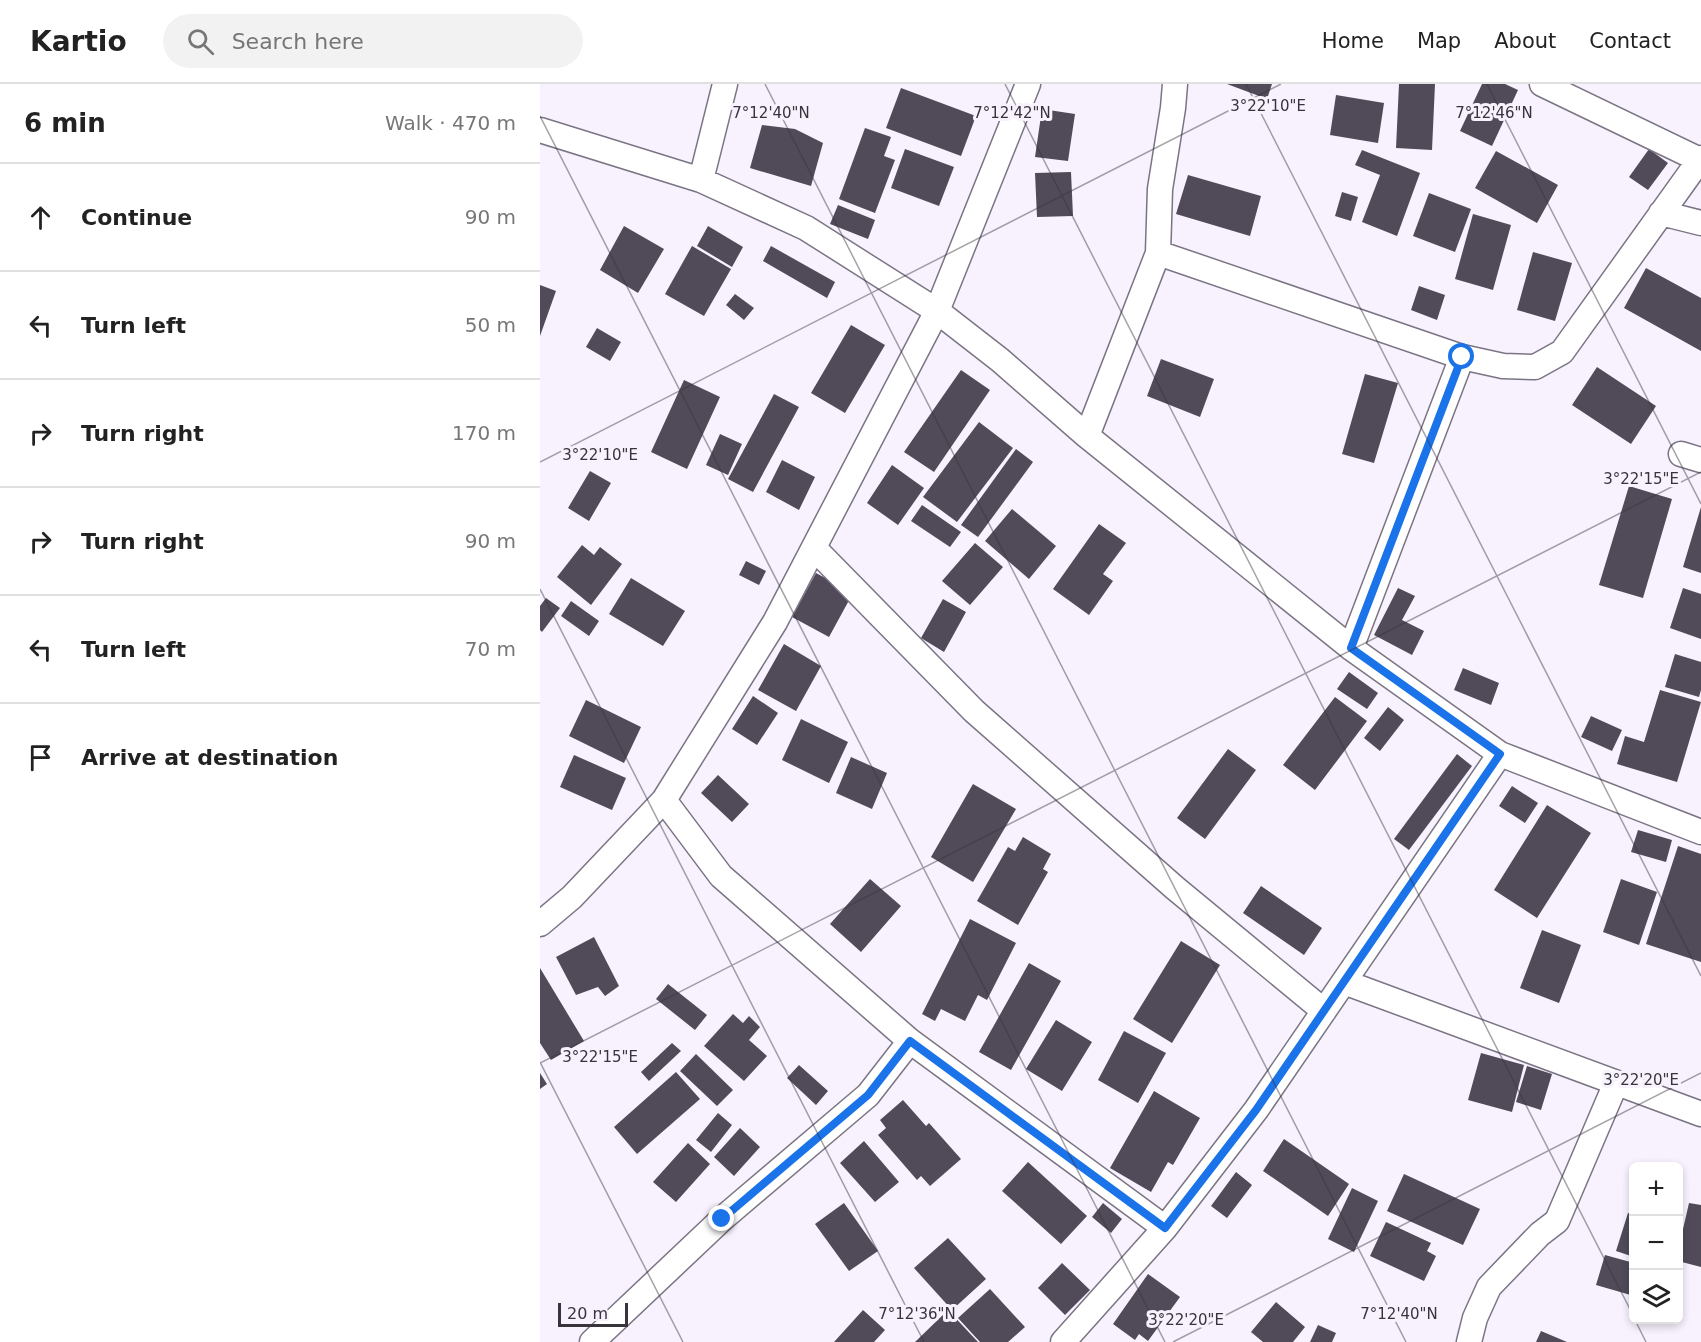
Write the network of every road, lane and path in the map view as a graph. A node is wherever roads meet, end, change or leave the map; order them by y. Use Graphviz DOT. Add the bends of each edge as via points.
graph roads {
  1 [pos="725,84"];
  2 [pos="1028,84"];
  3 [pos="1175,84"];
  4 [pos="1542,84"];
  5 [pos="540,130"];
  6 [pos="1700,159"];
  7 [pos="701,180"];
  8 [pos="1662,213"];
  9 [pos="1701,223"];
  10 [pos="1158,253"];
  11 [pos="937,311"];
  12 [pos="1462,357"];
  13 [pos="1088,436"];
  14 [pos="814,548"];
  15 [pos="1351,648"];
  16 [pos="1500,754"];
  17 [pos="664,800"];
  18 [pos="1701,832"];
  19 [pos="540,924"];
  20 [pos="1344,982"];
  21 [pos="1324,1011"];
  22 [pos="910,1041"];
  23 [pos="1616,1083"];
  24 [pos="1701,1114"];
  25 [pos="1165,1228"];
  26 [pos="592,1342"];
  27 [pos="1064,1342"];
  28 [pos="1469,1342"];
  1 -- 7 [label="street"];
  2 -- 11 [label="street"];
  3 -- 10 [label="street" via="1160,189"];
  4 -- 6 [label="street"];
  5 -- 7 [label="street"];
  6 -- 8 [label="street"];
  7 -- 11 [label="street" via="806,228"];
  8 -- 9 [label="street"];
  8 -- 12 [label="street" via="1562,352 1535,367 1503,366"];
  10 -- 12 [label="street"];
  10 -- 13 [label="street"];
  11 -- 13 [label="street"];
  11 -- 14 [label="street"];
  12 -- 15 [label="street"];
  13 -- 15 [label="street"];
  14 -- 17 [label="street" via="775,622"];
  14 -- 21 [label="street" via="974,711"];
  15 -- 16 [label="street"];
  16 -- 18 [label="street"];
  16 -- 20 [label="street"];
  17 -- 19 [label="street" via="572,897"];
  17 -- 22 [label="street" via="721,876"];
  20 -- 21 [label="street"];
  20 -- 23 [label="street"];
  21 -- 25 [label="street" via="1256,1110"];
  22 -- 25 [label="street"];
  22 -- 26 [label="street" via="868,1095 722,1219"];
  23 -- 24 [label="street"];
  23 -- 28 [label="street" via="1557,1221 1489,1287"];
  25 -- 27 [label="street"];
}
